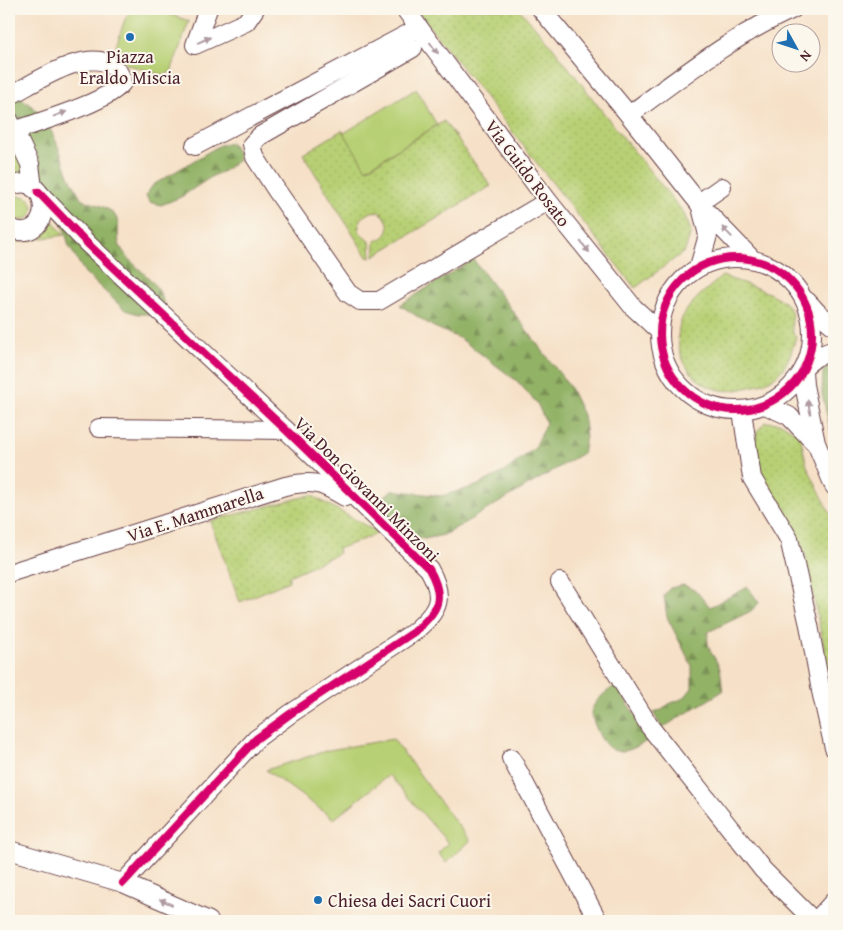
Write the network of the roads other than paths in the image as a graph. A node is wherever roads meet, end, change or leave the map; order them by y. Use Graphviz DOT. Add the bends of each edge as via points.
graph roads {
  1 [pos="208,9"];
  2 [pos="255,9"];
  3 [pos="404,9"];
  4 [pos="793,9"];
  5 [pos="544,10"];
  6 [pos="419,28"];
  7 [pos="413,48"];
  8 [pos="9,96"];
  9 [pos="629,115"];
  10 [pos="11,126"];
  11 [pos="195,146"];
  12 [pos="722,187"];
  13 [pos="9,188"];
  14 [pos="36,190"];
  15 [pos="548,200"];
  16 [pos="700,205"];
  17 [pos="12,231"];
  18 [pos="752,259"];
  19 [pos="699,267"];
  20 [pos="804,297"];
  21 [pos="834,326"];
  22 [pos="659,331"];
  23 [pos="834,350"];
  24 [pos="805,368"];
  25 [pos="765,405"];
  26 [pos="742,410"];
  27 [pos="99,428"];
  28 [pos="286,430"];
  29 [pos="816,443"];
  30 [pos="834,486"];
  31 [pos="377,517"];
  32 [pos="9,573"];
  33 [pos="560,582"];
  34 [pos="834,748"];
  35 [pos="511,758"];
  36 [pos="9,850"];
  37 [pos="123,883"];
  38 [pos="834,900"];
  39 [pos="210,921"];
  40 [pos="598,921"];
  41 [pos="815,921"];
  1 -- 2 [label="street, one-way" via="195,44 246,22"];
  3 -- 6 [label="street, Via Guido Rosato"];
  4 -- 9 [label="street" via="757,27 694,67"];
  5 -- 9 [label="street"];
  6 -- 11 [label="street"];
  6 -- 15 [label="street, Via Guido Rosato, one-way"];
  7 -- 15 [label="street" via="260,136 252,144 254,156 348,293 360,301 379,301"];
  10 -- 8 [label="street, one-way" via="80,108 116,90 122,83 120,74 109,64 88,60 73,64"];
  9 -- 16 [label="street"];
  10 -- 14 [label="street" via="30,164"];
  12 -- 16 [label="street"];
  13 -- 14 [label="street" via="26,184"];
  14 -- 17 [label="street" via="43,199 44,207 39,222 25,231"];
  14 -- 28 [label="street, Via Don Giovanni Minzoni" via="88,244"];
  15 -- 22 [label="street, Via Guido Rosato, one-way" via="633,308"];
  18 -- 16 [label="street, one-way"];
  16 -- 19 [label="street" via="708,235"];
  18 -- 19 [label="street" via="734,257"];
  18 -- 20 [label="street" via="773,266 790,279"];
  19 -- 22 [label="street" via="683,278 671,294"];
  20 -- 21 [label="street"];
  20 -- 24 [label="street" via="813,330 812,347"];
  22 -- 26 [label="street" via="661,352 669,372 683,390 700,402 721,409"];
  23 -- 24 [label="street" via="816,357"];
  24 -- 25 [label="street" via="793,385"];
  29 -- 24 [label="street, one-way" via="804,385"];
  25 -- 26 [label="street"];
  25 -- 29 [label="street" via="790,416"];
  26 -- 34 [label="street" via="752,478 789,539"];
  27 -- 28 [label="street"];
  28 -- 31 [label="street, Via Don Giovanni Minzoni"];
  29 -- 30 [label="street"];
  31 -- 32 [label="street, Via E. Mammarella" via="325,485 306,481"];
  31 -- 37 [label="street, Via Don Giovanni Minzoni" via="430,569 438,590 435,610 414,632 256,740"];
  33 -- 41 [label="street" via="650,727 762,870"];
  35 -- 40 [label="street"];
  36 -- 37 [label="street"];
  39 -- 37 [label="street, one-way"];
  38 -- 41 [label="street"];
}
